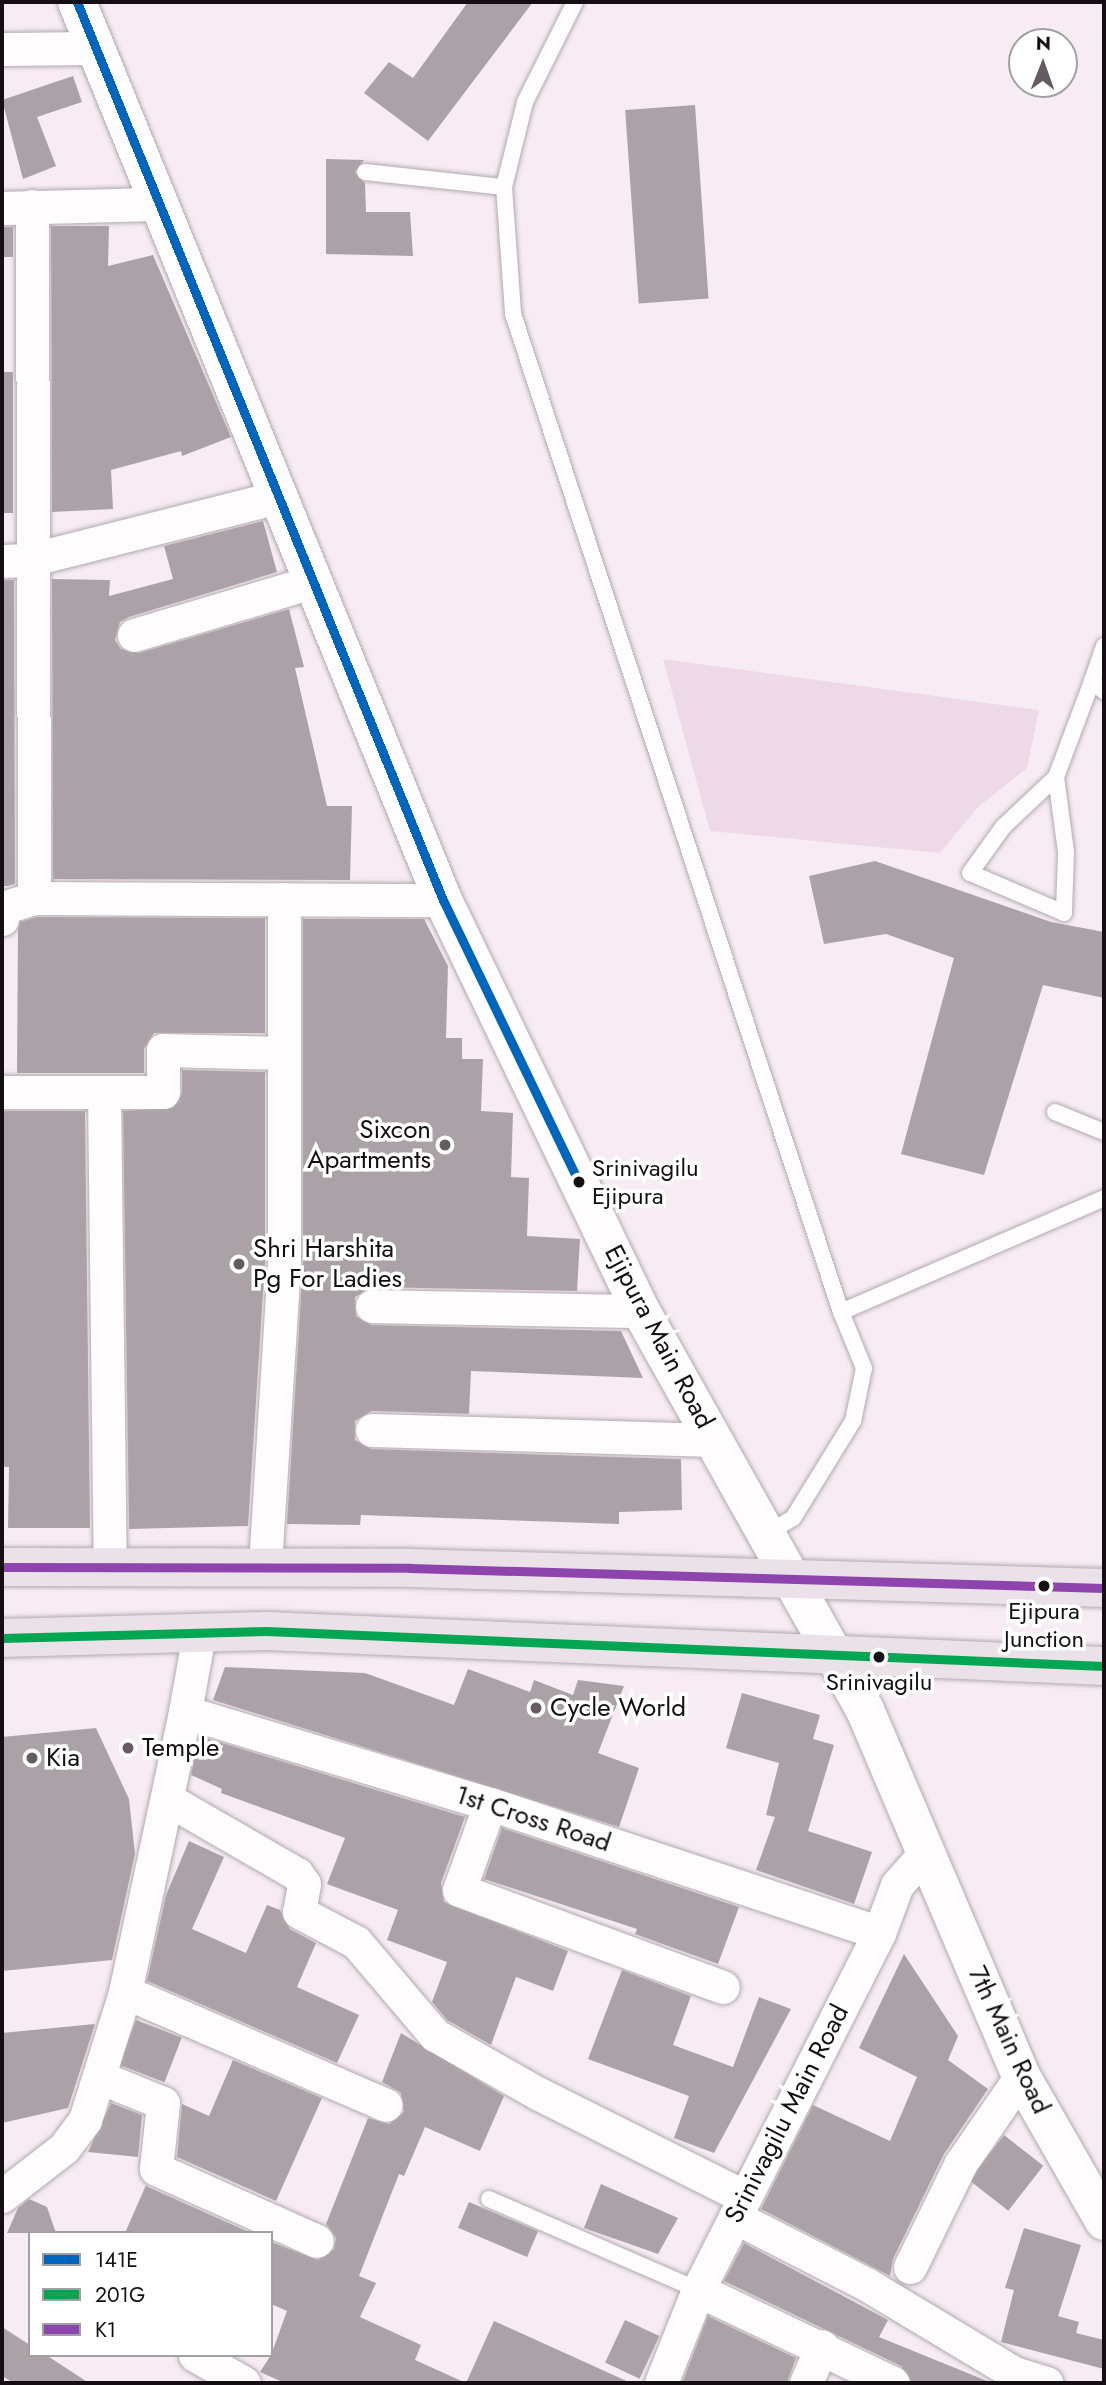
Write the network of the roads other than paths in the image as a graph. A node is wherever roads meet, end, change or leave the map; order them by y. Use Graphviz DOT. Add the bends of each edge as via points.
graph roads {
  1 [pos="77,2"];
  2 [pos="575,2"];
  3 [pos="94,48"];
  4 [pos="2,49"];
  5 [pos="365,172"];
  6 [pos="504,187"];
  7 [pos="157,204"];
  8 [pos="17,207"];
  9 [pos="278,497"];
  10 [pos="16,560"];
  11 [pos="312,582"];
  12 [pos="134,635"];
  13 [pos="1104,646"];
  14 [pos="1098,686"];
  15 [pos="1056,777"];
  16 [pos="34,898"];
  17 [pos="284,899"];
  18 [pos="443,900"];
  19 [pos="2,919"];
  20 [pos="283,1053"];
  21 [pos="2,1092"];
  22 [pos="104,1093"];
  23 [pos="1055,1112"];
  24 [pos="1104,1132"];
  25 [pos="1104,1198"];
  26 [pos="372,1306"];
  27 [pos="641,1311"];
  28 [pos="841,1312"];
  29 [pos="372,1430"];
  30 [pos="713,1440"];
  31 [pos="766,1534"];
  32 [pos="110,1565"];
  33 [pos="265,1565"];
  34 [pos="2,1567"];
  35 [pos="790,1580"];
  36 [pos="1104,1588"];
  37 [pos="200,1634"];
  38 [pos="2,1638"];
  39 [pos="836,1656"];
  40 [pos="1104,1666"];
  41 [pos="185,1712"];
  42 [pos="167,1799"];
  43 [pos="490,1804"];
  44 [pos="926,1853"];
  45 [pos="879,1933"];
  46 [pos="723,1987"];
  47 [pos="125,1992"];
  48 [pos="1021,2076"];
  49 [pos="99,2077"];
  50 [pos="386,2105"];
  51 [pos="2,2196"];
  52 [pos="489,2199"];
  53 [pos="740,2207"];
  54 [pos="1102,2215"];
  55 [pos="317,2241"];
  56 [pos="910,2267"];
  57 [pos="698,2291"];
  58 [pos="821,2346"];
  59 [pos="198,2357"];
  60 [pos="244,2383"];
  61 [pos="661,2383"];
  62 [pos="806,2383"];
  63 [pos="893,2383"];
  64 [pos="1047,2383"];
  1 -- 3 [label="street, Ejipura Main Road"];
  2 -- 6 [label="lane" via="525,102"];
  3 -- 4 [label="street"];
  3 -- 7 [label="street, Ejipura Main Road"];
  5 -- 6 [label="lane"];
  6 -- 28 [label="lane" via="513,314"];
  7 -- 8 [label="street"];
  7 -- 9 [label="street, Ejipura Main Road"];
  8 -- 10 [label="street"];
  9 -- 10 [label="street"];
  9 -- 11 [label="street, Ejipura Main Road"];
  10 -- 16 [label="street"];
  11 -- 12 [label="street"];
  11 -- 18 [label="street, Ejipura Main Road"];
  13 -- 14 [label="lane"];
  14 -- 15 [label="lane"];
  15 -- 15 [label="lane" via="1003,827 970,873 1064,913 1066,852"];
  16 -- 17 [label="street"];
  16 -- 19 [label="street" via="2,908"];
  17 -- 18 [label="street"];
  17 -- 20 [label="street"];
  18 -- 27 [label="street, Ejipura Main Road"];
  20 -- 22 [label="street" via="163,1050 163,1091"];
  20 -- 33 [label="street" via="284,1263"];
  21 -- 22 [label="street"];
  22 -- 32 [label="street"];
  23 -- 24 [label="lane"];
  25 -- 28 [label="lane"];
  26 -- 27 [label="street"];
  27 -- 30 [label="street, Ejipura Main Road"];
  28 -- 31 [label="lane" via="864,1368 853,1420 793,1518"];
  29 -- 30 [label="street"];
  30 -- 31 [label="street, Ejipura Main Road"];
  31 -- 35 [label="street, Ejipura Main Road"];
  32 -- 33 [label="main road"];
  32 -- 34 [label="main road"];
  33 -- 35 [label="main road"];
  35 -- 36 [label="main road"];
  35 -- 39 [label="street, Ejipura Main Road"];
  37 -- 38 [label="main road"];
  37 -- 39 [label="main road" via="266,1631"];
  37 -- 41 [label="street"];
  39 -- 40 [label="main road"];
  39 -- 44 [label="street, 7th Main Road" via="865,1710"];
  41 -- 42 [label="street"];
  41 -- 43 [label="street, 1st Cross Road"];
  42 -- 47 [label="street"];
  42 -- 53 [label="street" via="302,1877 299,1912 356,1942 435,2035"];
  43 -- 45 [label="street, 1st Cross Road"];
  43 -- 46 [label="street" via="459,1890"];
  44 -- 45 [label="street, Srinivagilu Main Road" via="897,1885"];
  44 -- 48 [label="street, 7th Main Road"];
  45 -- 53 [label="street, Srinivagilu Main Road"];
  47 -- 49 [label="street"];
  47 -- 50 [label="street"];
  48 -- 54 [label="street, 7th Main Road"];
  48 -- 56 [label="street" via="961,2164"];
  49 -- 51 [label="street" via="85,2120 64,2148"];
  49 -- 55 [label="street" via="163,2103 156,2169"];
  52 -- 57 [label="lane"];
  53 -- 57 [label="street, Srinivagilu Main Road"];
  53 -- 64 [label="street" via="1014,2374"];
  57 -- 58 [label="street"];
  57 -- 61 [label="street, Srinivagilu Main Road"];
  58 -- 62 [label="street"];
  58 -- 63 [label="street"];
  59 -- 60 [label="street"];
}
